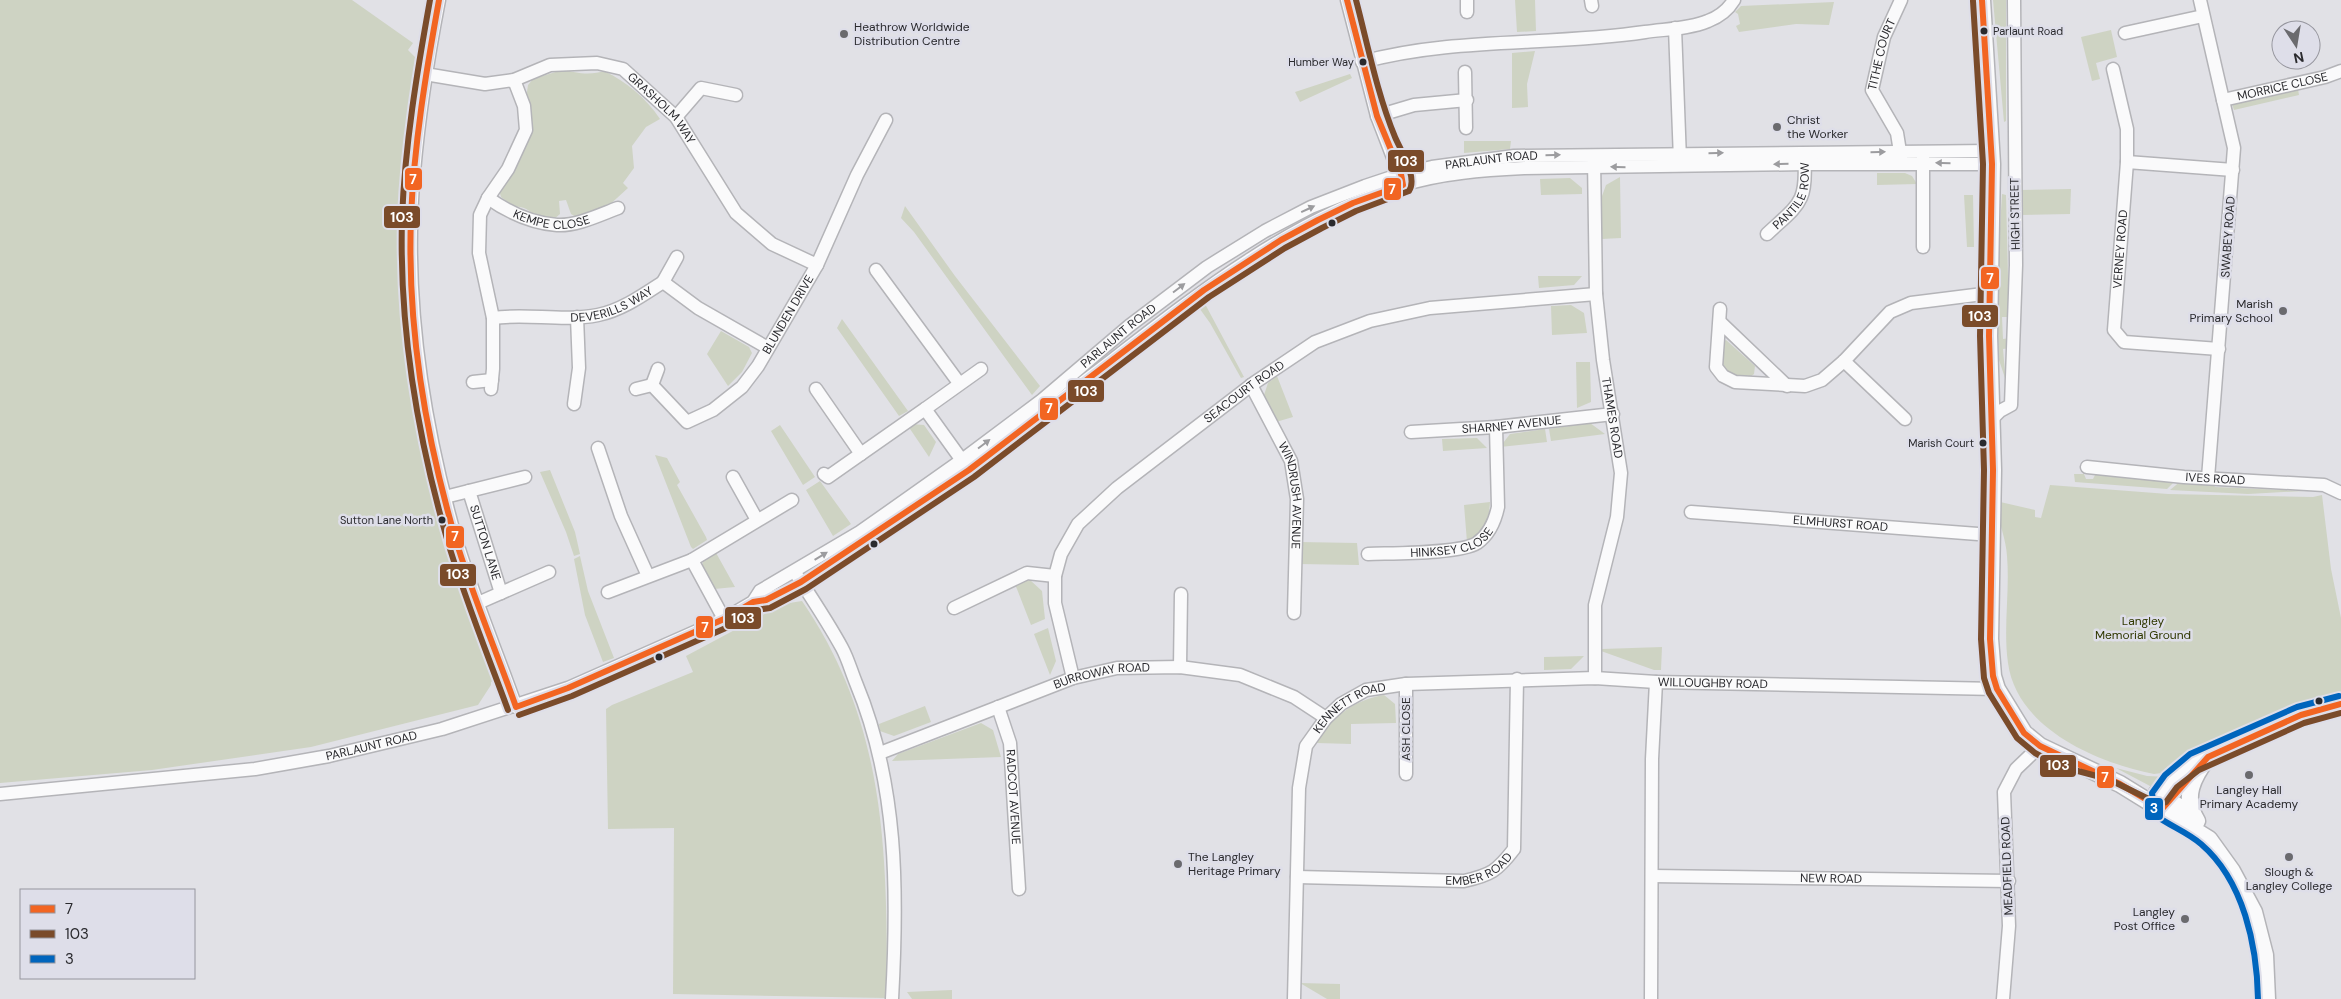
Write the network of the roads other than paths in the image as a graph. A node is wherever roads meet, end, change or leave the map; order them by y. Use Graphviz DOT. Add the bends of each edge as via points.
graph roads {
  1 [pos="439,0"];
  2 [pos="1350,0"];
  3 [pos="1734,0"];
  4 [pos="1901,0"];
  5 [pos="1982,0"];
  6 [pos="2014,0"];
  7 [pos="2200,0"];
  8 [pos="2203,16"];
  9 [pos="1675,28"];
  10 [pos="2125,34"];
  11 [pos="1362,62"];
  12 [pos="2113,69"];
  13 [pos="2341,71"];
  14 [pos="1465,72"];
  15 [pos="425,74"];
  16 [pos="514,80"];
  17 [pos="736,95"];
  18 [pos="1466,100"];
  19 [pos="2223,100"];
  20 [pos="1376,116"];
  21 [pos="676,117"];
  22 [pos="886,120"];
  23 [pos="1466,128"];
  24 [pos="1901,157"];
  25 [pos="1923,157"];
  26 [pos="1804,158"];
  27 [pos="1992,158"];
  28 [pos="1594,160"];
  29 [pos="1680,160"];
  30 [pos="2127,162"];
  31 [pos="2234,170"];
  32 [pos="1402,179"];
  33 [pos="488,198"];
  34 [pos="618,208"];
  35 [pos="1767,234"];
  36 [pos="1924,247"];
  37 [pos="677,257"];
  38 [pos="817,265"];
  39 [pos="876,270"];
  40 [pos="663,282"];
  41 [pos="1991,293"];
  42 [pos="1596,294"];
  43 [pos="577,317"];
  44 [pos="493,318"];
  45 [pos="768,348"];
  46 [pos="2219,349"];
  47 [pos="1844,361"];
  48 [pos="658,369"];
  49 [pos="981,369"];
  50 [pos="473,382"];
  51 [pos="959,383"];
  52 [pos="652,384"];
  53 [pos="1251,385"];
  54 [pos="1787,386"];
  55 [pos="636,389"];
  56 [pos="816,389"];
  57 [pos="574,404"];
  58 [pos="926,409"];
  59 [pos="1613,414"];
  60 [pos="1996,415"];
  61 [pos="1904,419"];
  62 [pos="1496,427"];
  63 [pos="1411,432"];
  64 [pos="598,448"];
  65 [pos="861,454"];
  66 [pos="965,465"];
  67 [pos="2087,467"];
  68 [pos="824,474"];
  69 [pos="525,477"];
  70 [pos="733,477"];
  71 [pos="2208,478"];
  72 [pos="469,491"];
  73 [pos="2341,493"];
  74 [pos="445,497"];
  75 [pos="792,500"];
  76 [pos="1691,512"];
  77 [pos="757,520"];
  78 [pos="1990,534"];
  79 [pos="1368,554"];
  80 [pos="692,560"];
  81 [pos="549,572"];
  82 [pos="648,576"];
  83 [pos="1056,576"];
  84 [pos="798,578"];
  85 [pos="608,592"];
  86 [pos="501,594"];
  87 [pos="1181,594"];
  88 [pos="478,603"];
  89 [pos="954,608"];
  90 [pos="1294,613"];
  91 [pos="724,619"];
  92 [pos="1180,668"];
  93 [pos="1073,678"];
  94 [pos="1595,678"];
  95 [pos="1517,679"];
  96 [pos="1656,682"];
  97 [pos="1406,684"];
  98 [pos="1997,689"];
  99 [pos="2341,704"];
  100 [pos="516,707"];
  101 [pos="998,707"];
  102 [pos="1326,718"];
  103 [pos="2040,746"];
  104 [pos="880,753"];
  105 [pos="2208,757"];
  106 [pos="1406,774"];
  107 [pos="0,794"];
  108 [pos="2164,802"];
  109 [pos="2194,816"];
  110 [pos="2209,839"];
  111 [pos="1652,876"];
  112 [pos="1297,877"];
  113 [pos="2009,881"];
  114 [pos="1019,890"];
  115 [pos="892,999"];
  116 [pos="1294,999"];
  117 [pos="1651,999"];
  118 [pos="2003,999"];
  119 [pos="2267,999"];
  1 -- 15 [label="street, SUTTON LANE"];
  2 -- 11 [label="street"];
  3 -- 9 [label="street" via="1719,16"];
  4 -- 24 [label="street, TITHE COURT" via="1884,37 1872,90 1897,133"];
  5 -- 27 [label="main road, HIGH STREET"];
  6 -- 60 [label="street, HIGH STREET" via="2016,265 2011,405"];
  7 -- 8 [label="street, SWABEY ROAD"];
  8 -- 10 [label="street"];
  8 -- 19 [label="street, SWABEY ROAD"];
  9 -- 11 [label="street" via="1614,37 1398,52"];
  9 -- 29 [label="street"];
  11 -- 20 [label="street"];
  12 -- 30 [label="street, VERNEY ROAD" via="2127,129"];
  13 -- 19 [label="street, MORRICE CLOSE"];
  14 -- 18 [label="street"];
  15 -- 16 [label="street, GRASHOLM WAY" via="485,84"];
  15 -- 74 [label="street, SUTTON LANE" via="414,173 411,238 414,306 421,374"];
  16 -- 21 [label="street, GRASHOLM WAY" via="550,65 597,63 623,69"];
  16 -- 33 [label="street" via="524,106 526,130 508,169"];
  17 -- 21 [label="street" via="701,88"];
  18 -- 20 [label="street" via="1414,105"];
  18 -- 23 [label="street"];
  19 -- 31 [label="street, SWABEY ROAD" via="2234,148"];
  20 -- 32 [label="street"];
  21 -- 38 [label="street, GRASHOLM WAY" via="736,213 772,244"];
  22 -- 38 [label="street, BLUNDEN DRIVE" via="854,181"];
  24 -- 25 [label="street, PARLAUNT ROAD"];
  24 -- 26 [label="street, PARLAUNT ROAD"];
  25 -- 27 [label="street, PARLAUNT ROAD"];
  25 -- 36 [label="street"];
  26 -- 29 [label="street, PARLAUNT ROAD"];
  26 -- 35 [label="street, PANTILE ROW" via="1805,192 1798,206"];
  27 -- 41 [label="main road, HIGH STREET"];
  28 -- 29 [label="street, PARLAUNT ROAD"];
  28 -- 32 [label="street, PARLAUNT ROAD" via="1500,157"];
  28 -- 42 [label="street, THAMES ROAD"];
  30 -- 31 [label="street"];
  30 -- 46 [label="street, VERNEY ROAD" via="2114,330 2124,342"];
  31 -- 46 [label="street, SWABEY ROAD"];
  32 -- 66 [label="street, PARLAUNT ROAD" via="1311,207 1265,231 1207,268 1129,326"];
  33 -- 34 [label="street, KEMPE CLOSE" via="526,218 558,225 585,220"];
  33 -- 44 [label="street" via="480,215 479,253"];
  37 -- 40 [label="street"];
  38 -- 45 [label="street, BLUNDEN DRIVE"];
  39 -- 51 [label="street"];
  40 -- 43 [label="street, DEVERILLS WAY" via="632,303 598,315"];
  40 -- 45 [label="street, DEVERILLS WAY" via="698,308"];
  41 -- 47 [label="street" via="1911,303 1890,312"];
  41 -- 60 [label="main road, HIGH STREET" via="1990,368"];
  42 -- 53 [label="street, SEACOURT ROAD" via="1430,308 1370,321 1315,342"];
  42 -- 59 [label="street, THAMES ROAD"];
  43 -- 44 [label="street, DEVERILLS WAY" via="513,315"];
  43 -- 57 [label="street" via="579,368"];
  44 -- 50 [label="street" via="491,385"];
  45 -- 52 [label="street, BLUNDEN DRIVE" via="742,387 713,410 687,422"];
  46 -- 71 [label="street, SWABEY ROAD"];
  47 -- 54 [label="street" via="1822,380 1805,386"];
  47 -- 61 [label="street"];
  48 -- 52 [label="street"];
  49 -- 51 [label="street"];
  51 -- 58 [label="street"];
  52 -- 55 [label="street"];
  53 -- 83 [label="street, SEACOURT ROAD" via="1117,488 1078,524 1061,554"];
  53 -- 90 [label="street, WINDRUSH AVENUE" via="1291,462 1297,499"];
  54 -- 54 [label="street" via="1735,382 1723,376 1716,367 1720,315"];
  56 -- 65 [label="street"];
  58 -- 65 [label="street"];
  58 -- 66 [label="street"];
  59 -- 62 [label="street, SHARNEY AVENUE"];
  59 -- 94 [label="street, THAMES ROAD" via="1621,472 1617,517 1595,606"];
  60 -- 78 [label="main road, HIGH STREET"];
  62 -- 63 [label="street, SHARNEY AVENUE"];
  62 -- 79 [label="street, HINKSEY CLOSE" via="1498,506 1488,534 1475,544 1459,548"];
  64 -- 82 [label="street" via="621,516"];
  65 -- 68 [label="street" via="828,477"];
  66 -- 84 [label="street, PARLAUNT ROAD"];
  67 -- 71 [label="street, IVES ROAD"];
  69 -- 72 [label="street, SUTTON LANE"];
  70 -- 77 [label="street"];
  71 -- 73 [label="street, IVES ROAD" via="2324,485"];
  72 -- 74 [label="street, SUTTON LANE"];
  72 -- 86 [label="street, SUTTON LANE"];
  74 -- 88 [label="street, SUTTON LANE"];
  75 -- 77 [label="street"];
  76 -- 78 [label="street, ELMHURST ROAD"];
  77 -- 80 [label="street"];
  78 -- 98 [label="main road, HIGH STREET" via="1990,639"];
  80 -- 82 [label="street"];
  80 -- 91 [label="street"];
  81 -- 86 [label="street, SUTTON LANE"];
  82 -- 85 [label="street"];
  83 -- 89 [label="street" via="1027,573"];
  83 -- 93 [label="street, SEACOURT ROAD" via="1055,603"];
  84 -- 91 [label="street, PARLAUNT ROAD" via="766,600 752,602"];
  84 -- 104 [label="street" via="842,648"];
  86 -- 88 [label="street, SUTTON LANE"];
  87 -- 92 [label="street"];
  88 -- 100 [label="street, SUTTON LANE"];
  91 -- 100 [label="street, PARLAUNT ROAD" via="568,688"];
  92 -- 93 [label="street, BURROWAY ROAD" via="1117,668"];
  92 -- 102 [label="street, BURROWAY ROAD" via="1240,675 1294,697"];
  93 -- 101 [label="street, BURROWAY ROAD"];
  94 -- 95 [label="street, KENNETT ROAD"];
  94 -- 96 [label="street, KENNETT ROAD"];
  95 -- 97 [label="street, KENNETT ROAD"];
  95 -- 112 [label="street, EMBER ROAD" via="1514,849 1499,868 1481,878 1464,881"];
  96 -- 98 [label="street, WILLOUGHBY ROAD"];
  96 -- 111 [label="street, WILLOUGHBY ROAD"];
  97 -- 102 [label="street, KENNETT ROAD" via="1366,690 1341,704"];
  97 -- 106 [label="street, ASH CLOSE"];
  98 -- 103 [label="main road, HIGH STREET" via="2024,732"];
  99 -- 105 [label="street" via="2301,715"];
  100 -- 107 [label="street, PARLAUNT ROAD" via="395,741 255,769"];
  101 -- 104 [label="street, BURROWAY ROAD"];
  101 -- 114 [label="street, RADCOT AVENUE" via="1010,743"];
  102 -- 112 [label="street, KENNETT ROAD" via="1306,746 1299,788"];
  103 -- 108 [label="main road, HIGH STREET" via="2062,758 2111,771"];
  103 -- 113 [label="street, MEADFIELD ROAD" via="2016,769 2004,792"];
  104 -- 115 [label="street" via="893,844 896,936"];
  105 -- 108 [label="street"];
  105 -- 109 [label="main road" via="2190,791"];
  108 -- 109 [label="main road"];
  108 -- 110 [label="main road"];
  109 -- 110 [label="main road"];
  110 -- 119 [label="main road" via="2232,871 2254,912 2265,955"];
  111 -- 113 [label="street, NEW ROAD"];
  111 -- 117 [label="street, WILLOUGHBY ROAD"];
  112 -- 116 [label="street, KENNETT ROAD"];
  113 -- 118 [label="street, MEADFIELD ROAD"];
}
